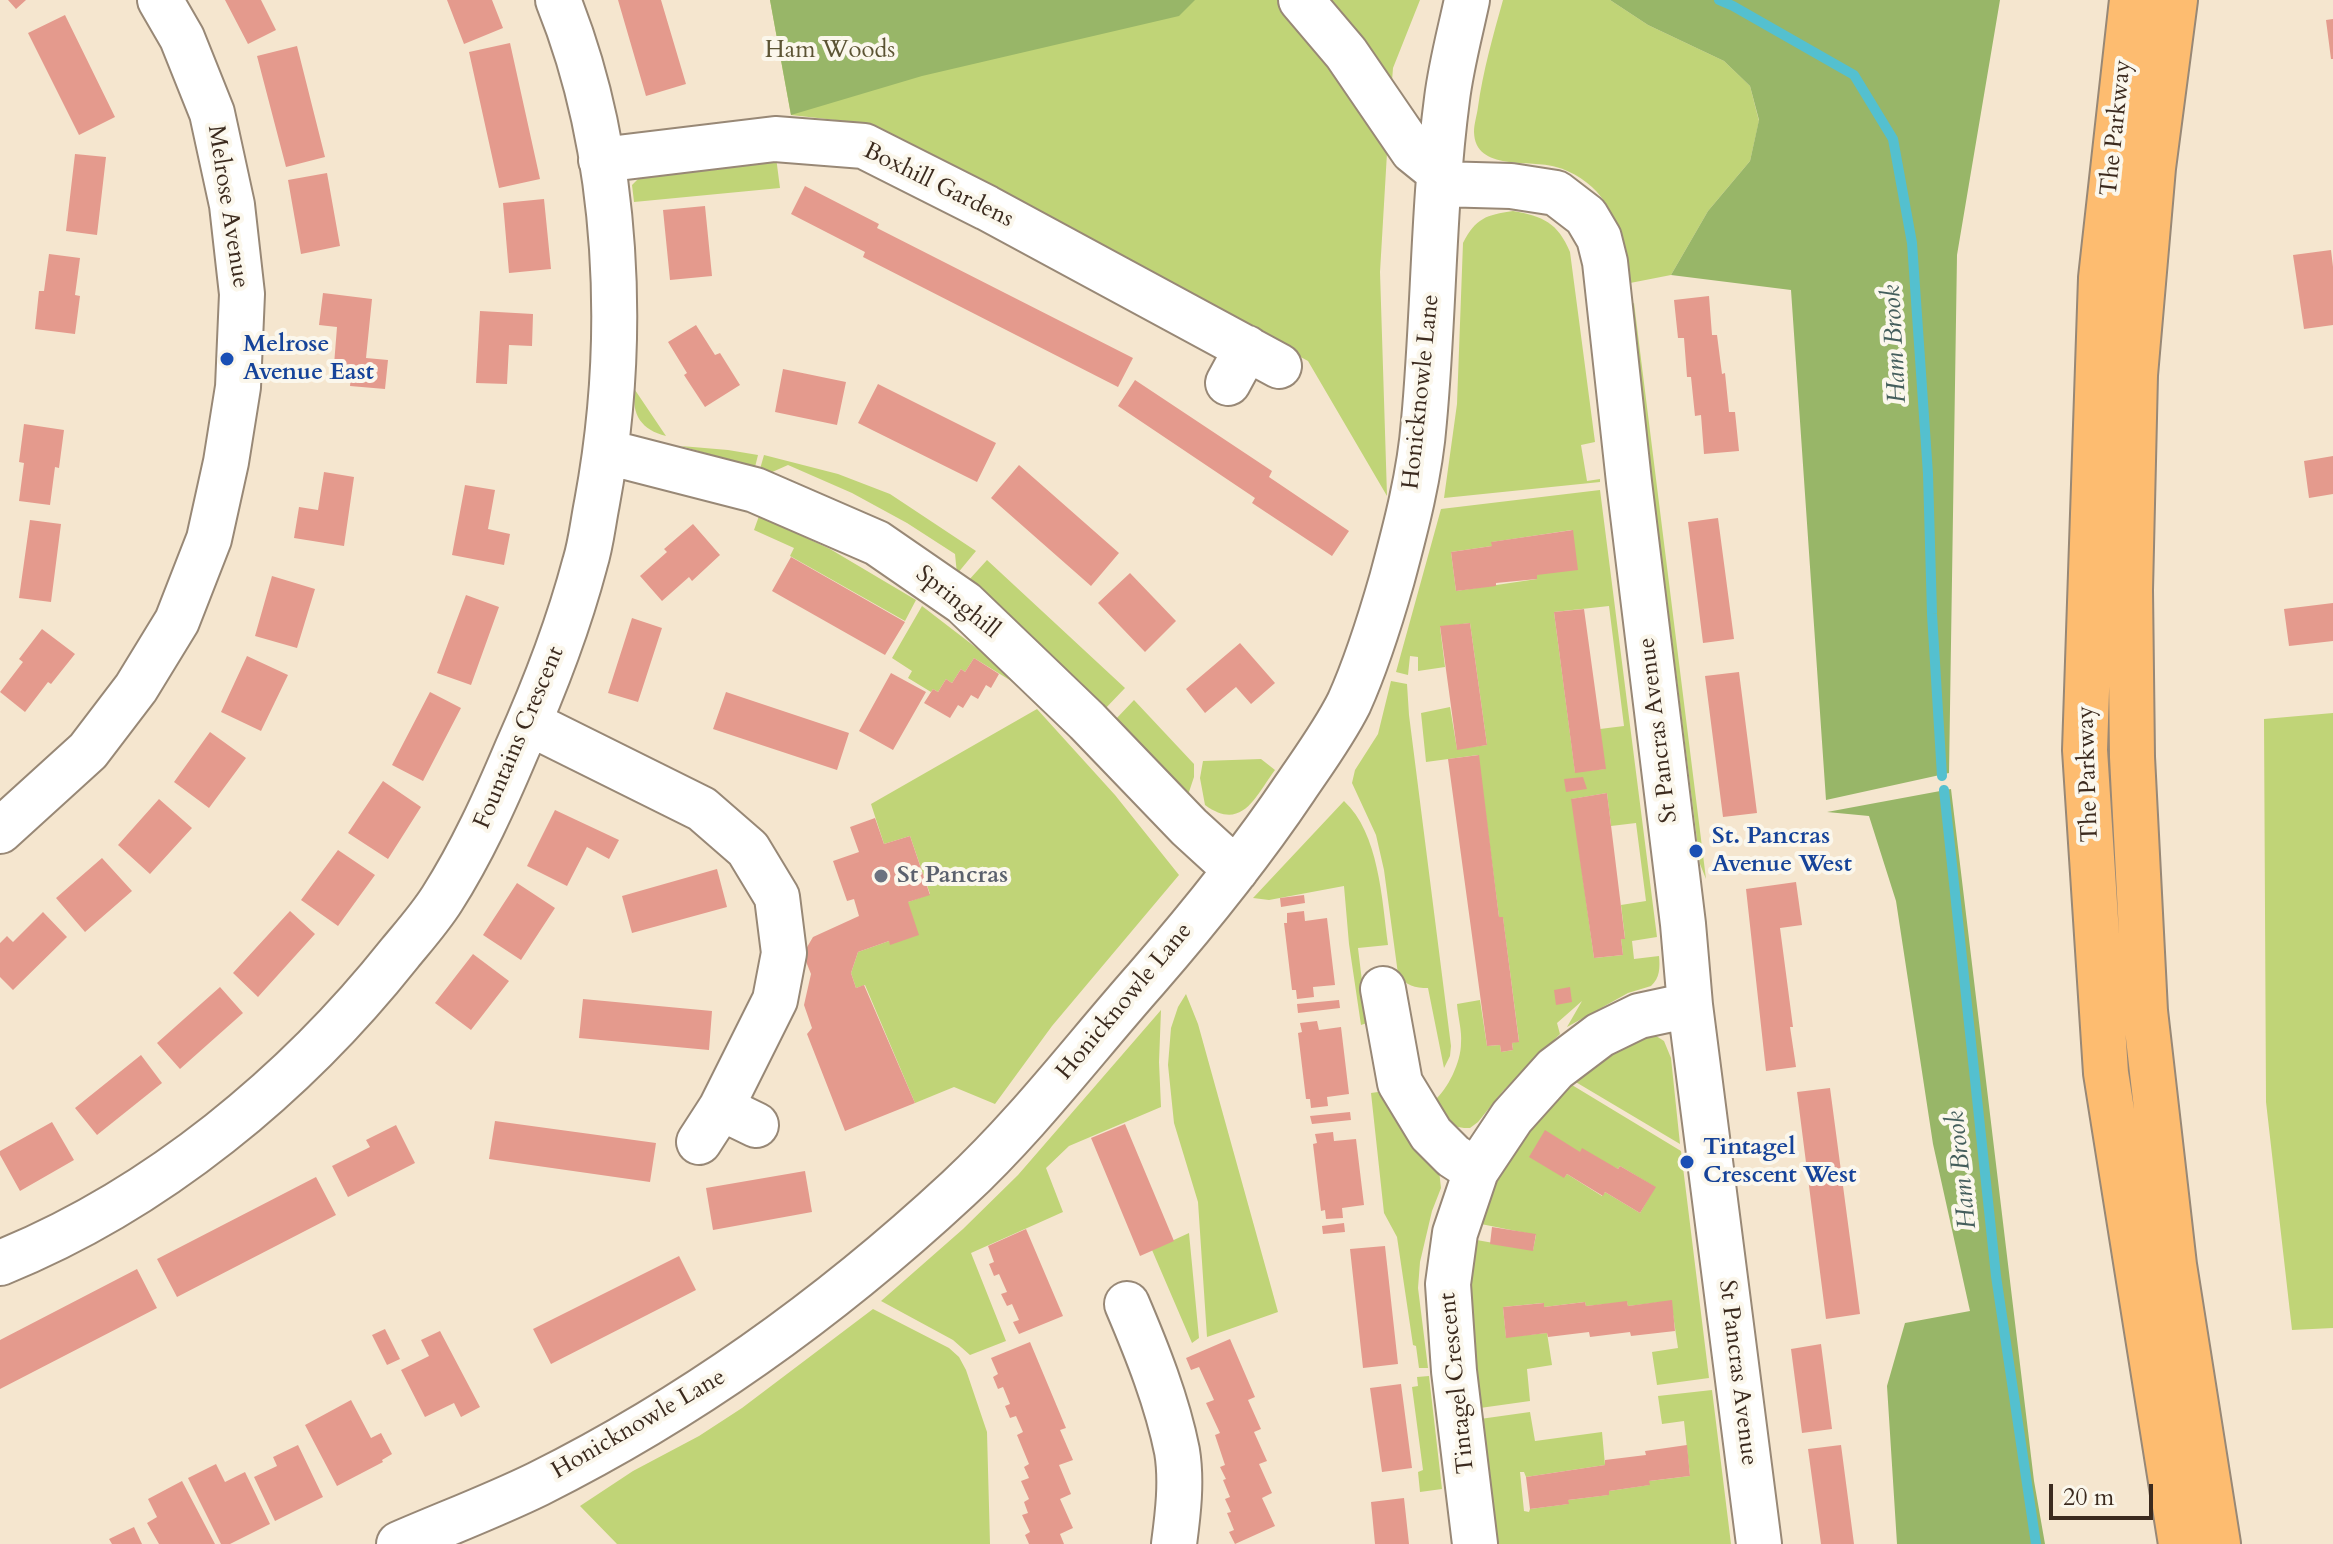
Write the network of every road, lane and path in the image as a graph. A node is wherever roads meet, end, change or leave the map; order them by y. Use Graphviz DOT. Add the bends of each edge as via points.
graph roads {
  1 [pos="160,0"];
  2 [pos="558,0"];
  3 [pos="1301,0"];
  4 [pos="1467,0"];
  5 [pos="2132,0"];
  6 [pos="2175,0"];
  7 [pos="601,160"];
  8 [pos="1439,178"];
  9 [pos="1251,365"];
  10 [pos="607,452"];
  11 [pos="529,723"];
  12 [pos="0,831"];
  13 [pos="1236,870"];
  14 [pos="1383,989"];
  15 [pos="1690,1005"];
  16 [pos="725,1125"];
  17 [pos="1476,1171"];
  18 [pos="0,1263"];
  19 [pos="1127,1304"];
  20 [pos="399,1544"];
  21 [pos="1174,1544"];
  22 [pos="1475,1544"];
  23 [pos="1759,1544"];
  24 [pos="2181,1544"];
  25 [pos="2218,1544"];
  1 -- 12 [label="street, Melrose Avenue" via="182,38 212,113 232,205 242,294 238,387 226,462 209,539 161,648 88,751"];
  2 -- 7 [label="street, Fountains Crescent" via="589,97"];
  3 -- 8 [label="street" via="1346,53 1413,151"];
  4 -- 8 [label="street, Honicknowle Lane" via="1447,94"];
  5 -- 24 [label="highway, The Parkway" via="2101,278 2085,750 2106,1073"];
  6 -- 25 [label="highway, The Parkway" via="2153,168 2135,375 2132,757 2145,1011 2174,1265"];
  7 -- 9 [label="street, Boxhill Gardens" via="775,139 864,146 987,208"];
  7 -- 10 [label="street, Fountains Crescent" via="612,246 614,328"];
  8 -- 13 [label="street, Honicknowle Lane" via="1424,425 1411,505 1390,584 1362,671 1326,744"];
  8 -- 15 [label="street, St Pancras Avenue" via="1556,193 1586,216 1599,238"];
  10 -- 11 [label="street, Fountains Crescent" via="586,560 560,647"];
  10 -- 13 [label="street, Springhill" via="755,490 877,543 964,603"];
  11 -- 16 [label="street" via="702,809 748,849 777,897 784,953 775,1000"];
  11 -- 18 [label="street, Fountains Crescent" via="485,824 441,901 372,988 300,1064 225,1130 120,1204"];
  13 -- 20 [label="street, Honicknowle Lane" via="1024,1121 959,1188 844,1287 730,1372 630,1434 535,1485"];
  14 -- 17 [label="street" via="1400,1083 1431,1134"];
  15 -- 17 [label="street, Tintagel Crescent" via="1639,1016 1600,1035 1555,1069 1512,1117"];
  15 -- 23 [label="street, St Pancras Avenue"];
  17 -- 22 [label="street, Tintagel Crescent" via="1455,1233 1448,1284"];
  19 -- 21 [label="street" via="1164,1401 1177,1453"];
}
